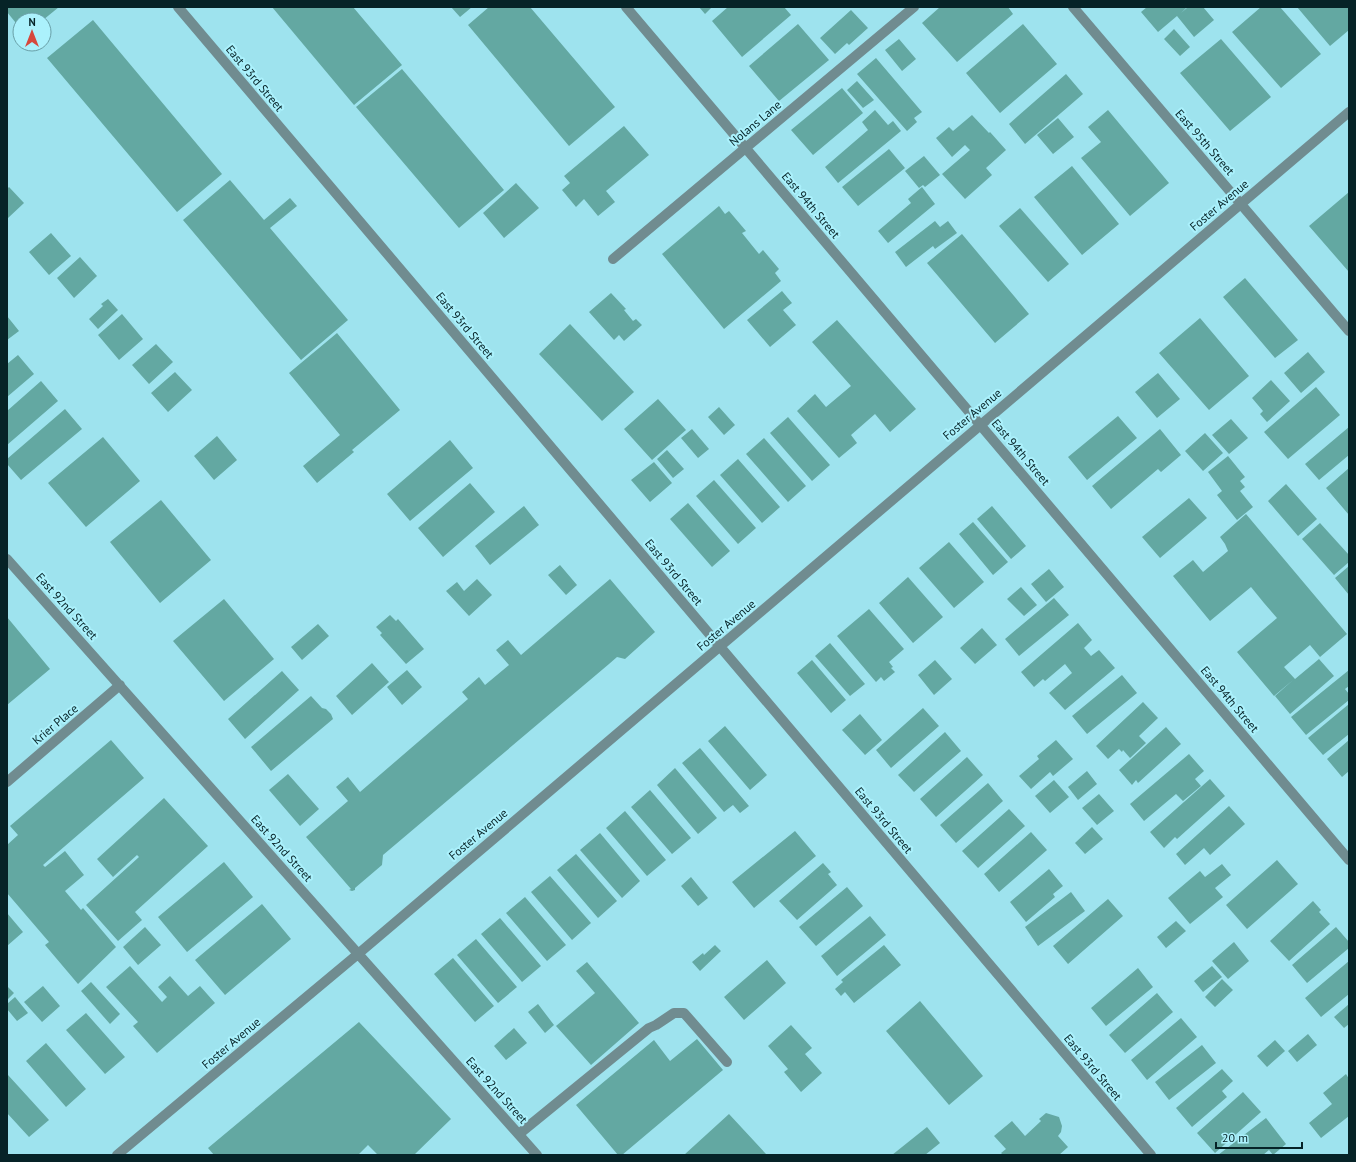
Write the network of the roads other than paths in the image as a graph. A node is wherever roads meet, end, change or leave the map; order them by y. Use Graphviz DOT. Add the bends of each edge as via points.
graph roads {
  1 [pos="178,7"];
  2 [pos="626,7"];
  3 [pos="914,7"];
  4 [pos="1073,7"];
  5 [pos="1349,112"];
  6 [pos="745,148"];
  7 [pos="1241,204"];
  8 [pos="614,259"];
  9 [pos="1349,331"];
  10 [pos="980,424"];
  11 [pos="7,559"];
  12 [pos="720,647"];
  13 [pos="120,685"];
  14 [pos="7,782"];
  15 [pos="1349,860"];
  16 [pos="358,954"];
  17 [pos="727,1062"];
  18 [pos="519,1134"];
  19 [pos="117,1155"];
  20 [pos="537,1155"];
  21 [pos="1150,1155"];
  1 -- 12 [label="street, East 93rd Street"];
  2 -- 6 [label="street, East 94th Street"];
  3 -- 6 [label="street, Nolans Lane"];
  4 -- 7 [label="street, East 95th Street"];
  5 -- 7 [label="street, Foster Avenue"];
  6 -- 8 [label="street, Nolans Lane"];
  6 -- 10 [label="street, East 94th Street"];
  7 -- 9 [label="street, East 95th Street"];
  7 -- 10 [label="street, Foster Avenue"];
  10 -- 12 [label="street, Foster Avenue"];
  10 -- 15 [label="street, East 94th Street"];
  11 -- 13 [label="street, East 92nd Street"];
  12 -- 16 [label="street, Foster Avenue"];
  12 -- 21 [label="street, East 93rd Street"];
  13 -- 14 [label="street, Krier Place"];
  13 -- 16 [label="street, East 92nd Street"];
  16 -- 18 [label="street, East 92nd Street"];
  16 -- 19 [label="street, Foster Avenue"];
  17 -- 18 [label="street" via="684,1013 674,1012 648,1028"];
  18 -- 20 [label="street, East 92nd Street"];
}
